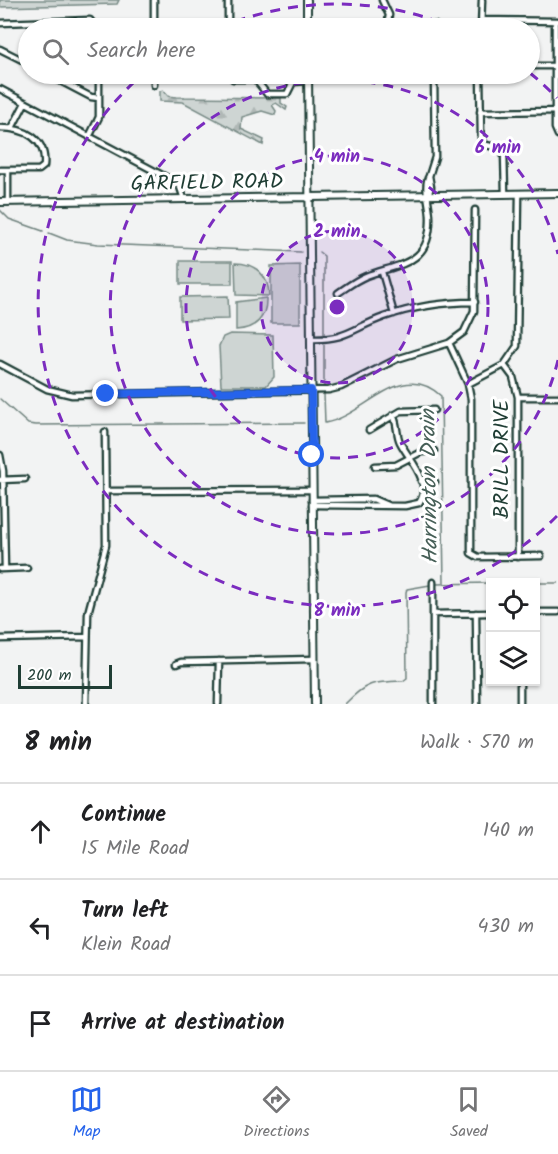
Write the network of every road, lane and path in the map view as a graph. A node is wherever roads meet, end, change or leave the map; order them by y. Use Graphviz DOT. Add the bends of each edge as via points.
graph roads {
  1 [pos="154,0"];
  2 [pos="228,0"];
  3 [pos="307,0"];
  4 [pos="382,0"];
  5 [pos="482,0"];
  6 [pos="154,18"];
  7 [pos="228,18"];
  8 [pos="307,18"];
  9 [pos="389,18"];
  10 [pos="482,18"];
  11 [pos="540,21"];
  12 [pos="556,21"];
  13 [pos="18,22"];
  14 [pos="0,23"];
  15 [pos="0,48"];
  16 [pos="18,58"];
  17 [pos="540,66"];
  18 [pos="555,66"];
  19 [pos="67,84"];
  20 [pos="99,84"];
  21 [pos="259,84"];
  22 [pos="292,84"];
  23 [pos="308,84"];
  24 [pos="435,84"];
  25 [pos="480,84"];
  26 [pos="0,89"];
  27 [pos="99,98"];
  28 [pos="25,103"];
  29 [pos="555,111"];
  30 [pos="480,112"];
  31 [pos="0,128"];
  32 [pos="12,128"];
  33 [pos="558,134"];
  34 [pos="89,137"];
  35 [pos="0,170"];
  36 [pos="8,170"];
  37 [pos="558,193"];
  38 [pos="505,194"];
  39 [pos="519,194"];
  40 [pos="428,195"];
  41 [pos="309,197"];
  42 [pos="184,199"];
  43 [pos="0,202"];
  44 [pos="8,202"];
  45 [pos="475,210"];
  46 [pos="382,272"];
  47 [pos="338,293"];
  48 [pos="475,302"];
  49 [pos="394,314"];
  50 [pos="310,339"];
  51 [pos="449,343"];
  52 [pos="0,364"];
  53 [pos="504,365"];
  54 [pos="468,384"];
  55 [pos="311,390"];
  56 [pos="518,397"];
  57 [pos="558,397"];
  58 [pos="434,410"];
  59 [pos="393,415"];
  60 [pos="369,430"];
  61 [pos="105,432"];
  62 [pos="434,451"];
  63 [pos="0,454"];
  64 [pos="410,458"];
  65 [pos="375,466"];
  66 [pos="25,479"];
  67 [pos="2,480"];
  68 [pos="422,481"];
  69 [pos="435,482"];
  70 [pos="312,490"];
  71 [pos="106,491"];
  72 [pos="312,503"];
  73 [pos="2,523"];
  74 [pos="541,556"];
  75 [pos="518,557"];
  76 [pos="27,568"];
  77 [pos="3,569"];
  78 [pos="433,582"];
  79 [pos="540,612"];
  80 [pos="558,612"];
  81 [pos="476,613"];
  82 [pos="486,613"];
  83 [pos="433,614"];
  84 [pos="87,638"];
  85 [pos="0,639"];
  86 [pos="314,659"];
  87 [pos="219,661"];
  88 [pos="176,664"];
  89 [pos="520,686"];
  90 [pos="86,704"];
  91 [pos="218,704"];
  92 [pos="315,704"];
  93 [pos="433,704"];
  94 [pos="477,704"];
  95 [pos="520,704"];
  1 -- 6 [label="street"];
  2 -- 7 [label="street"];
  3 -- 8 [label="main road"];
  4 -- 9 [label="street"];
  5 -- 10 [label="street"];
  11 -- 12 [label="street"];
  12 -- 18 [label="street"];
  13 -- 14 [label="street"];
  15 -- 16 [label="street"];
  17 -- 18 [label="street"];
  18 -- 29 [label="street"];
  19 -- 27 [label="street"];
  20 -- 27 [label="street"];
  21 -- 22 [label="street" via="267,94 287,94"];
  23 -- 41 [label="main road"];
  24 -- 40 [label="street" via="435,157"];
  25 -- 30 [label="street"];
  26 -- 28 [label="street"];
  27 -- 34 [label="street" via="99,117"];
  28 -- 32 [label="street"];
  28 -- 34 [label="street"];
  29 -- 30 [label="street"];
  29 -- 33 [label="street"];
  30 -- 38 [label="street" via="482,141 504,153"];
  31 -- 32 [label="street"];
  32 -- 36 [label="street" via="38,140 44,148 45,163 39,170"];
  34 -- 42 [label="street" via="179,184"];
  35 -- 36 [label="street"];
  36 -- 44 [label="street"];
  37 -- 39 [label="main road, GARFIELD ROAD"];
  38 -- 39 [label="main road, GARFIELD ROAD"];
  38 -- 40 [label="main road, GARFIELD ROAD"];
  39 -- 53 [label="street" via="518,340"];
  40 -- 41 [label="main road, GARFIELD ROAD"];
  40 -- 46 [label="street" via="430,222 424,248 411,261"];
  41 -- 42 [label="main road, GARFIELD ROAD"];
  41 -- 50 [label="main road"];
  42 -- 44 [label="main road, GARFIELD ROAD"];
  43 -- 44 [label="main road, GARFIELD ROAD"];
  45 -- 48 [label="street"];
  46 -- 47 [label="street"];
  46 -- 49 [label="street"];
  48 -- 49 [label="street" via="436,303"];
  48 -- 51 [label="street" via="470,324"];
  49 -- 50 [label="street" via="341,338"];
  50 -- 55 [label="main road"];
  51 -- 54 [label="street"];
  51 -- 55 [label="street" via="397,359 338,388"];
  52 -- 55 [label="street" via="47,389 75,395"];
  53 -- 54 [label="street"];
  53 -- 56 [label="street, BRILL DRIVE" via="513,377"];
  54 -- 75 [label="street" via="472,556"];
  55 -- 70 [label="main road"];
  56 -- 57 [label="street"];
  56 -- 75 [label="street, BRILL DRIVE"];
  58 -- 59 [label="street" via="406,410"];
  59 -- 60 [label="street"];
  59 -- 64 [label="street" via="399,440"];
  61 -- 71 [label="street"];
  62 -- 64 [label="street"];
  63 -- 67 [label="street"];
  64 -- 65 [label="street" via="396,465"];
  64 -- 68 [label="street"];
  66 -- 67 [label="street"];
  67 -- 73 [label="street"];
  68 -- 69 [label="street"];
  68 -- 72 [label="street" via="422,497 412,506 389,506 373,499"];
  70 -- 71 [label="street"];
  70 -- 72 [label="main road"];
  71 -- 84 [label="street" via="106,544 88,613"];
  72 -- 86 [label="main road"];
  73 -- 77 [label="street"];
  74 -- 75 [label="street"];
  76 -- 77 [label="street"];
  78 -- 83 [label="street"];
  79 -- 80 [label="street"];
  81 -- 82 [label="street"];
  81 -- 83 [label="street"];
  81 -- 94 [label="street"];
  83 -- 93 [label="street"];
  84 -- 85 [label="street"];
  84 -- 90 [label="street"];
  86 -- 87 [label="street"];
  86 -- 92 [label="main road"];
  87 -- 88 [label="street"];
  87 -- 91 [label="street"];
  89 -- 95 [label="street"];
}
